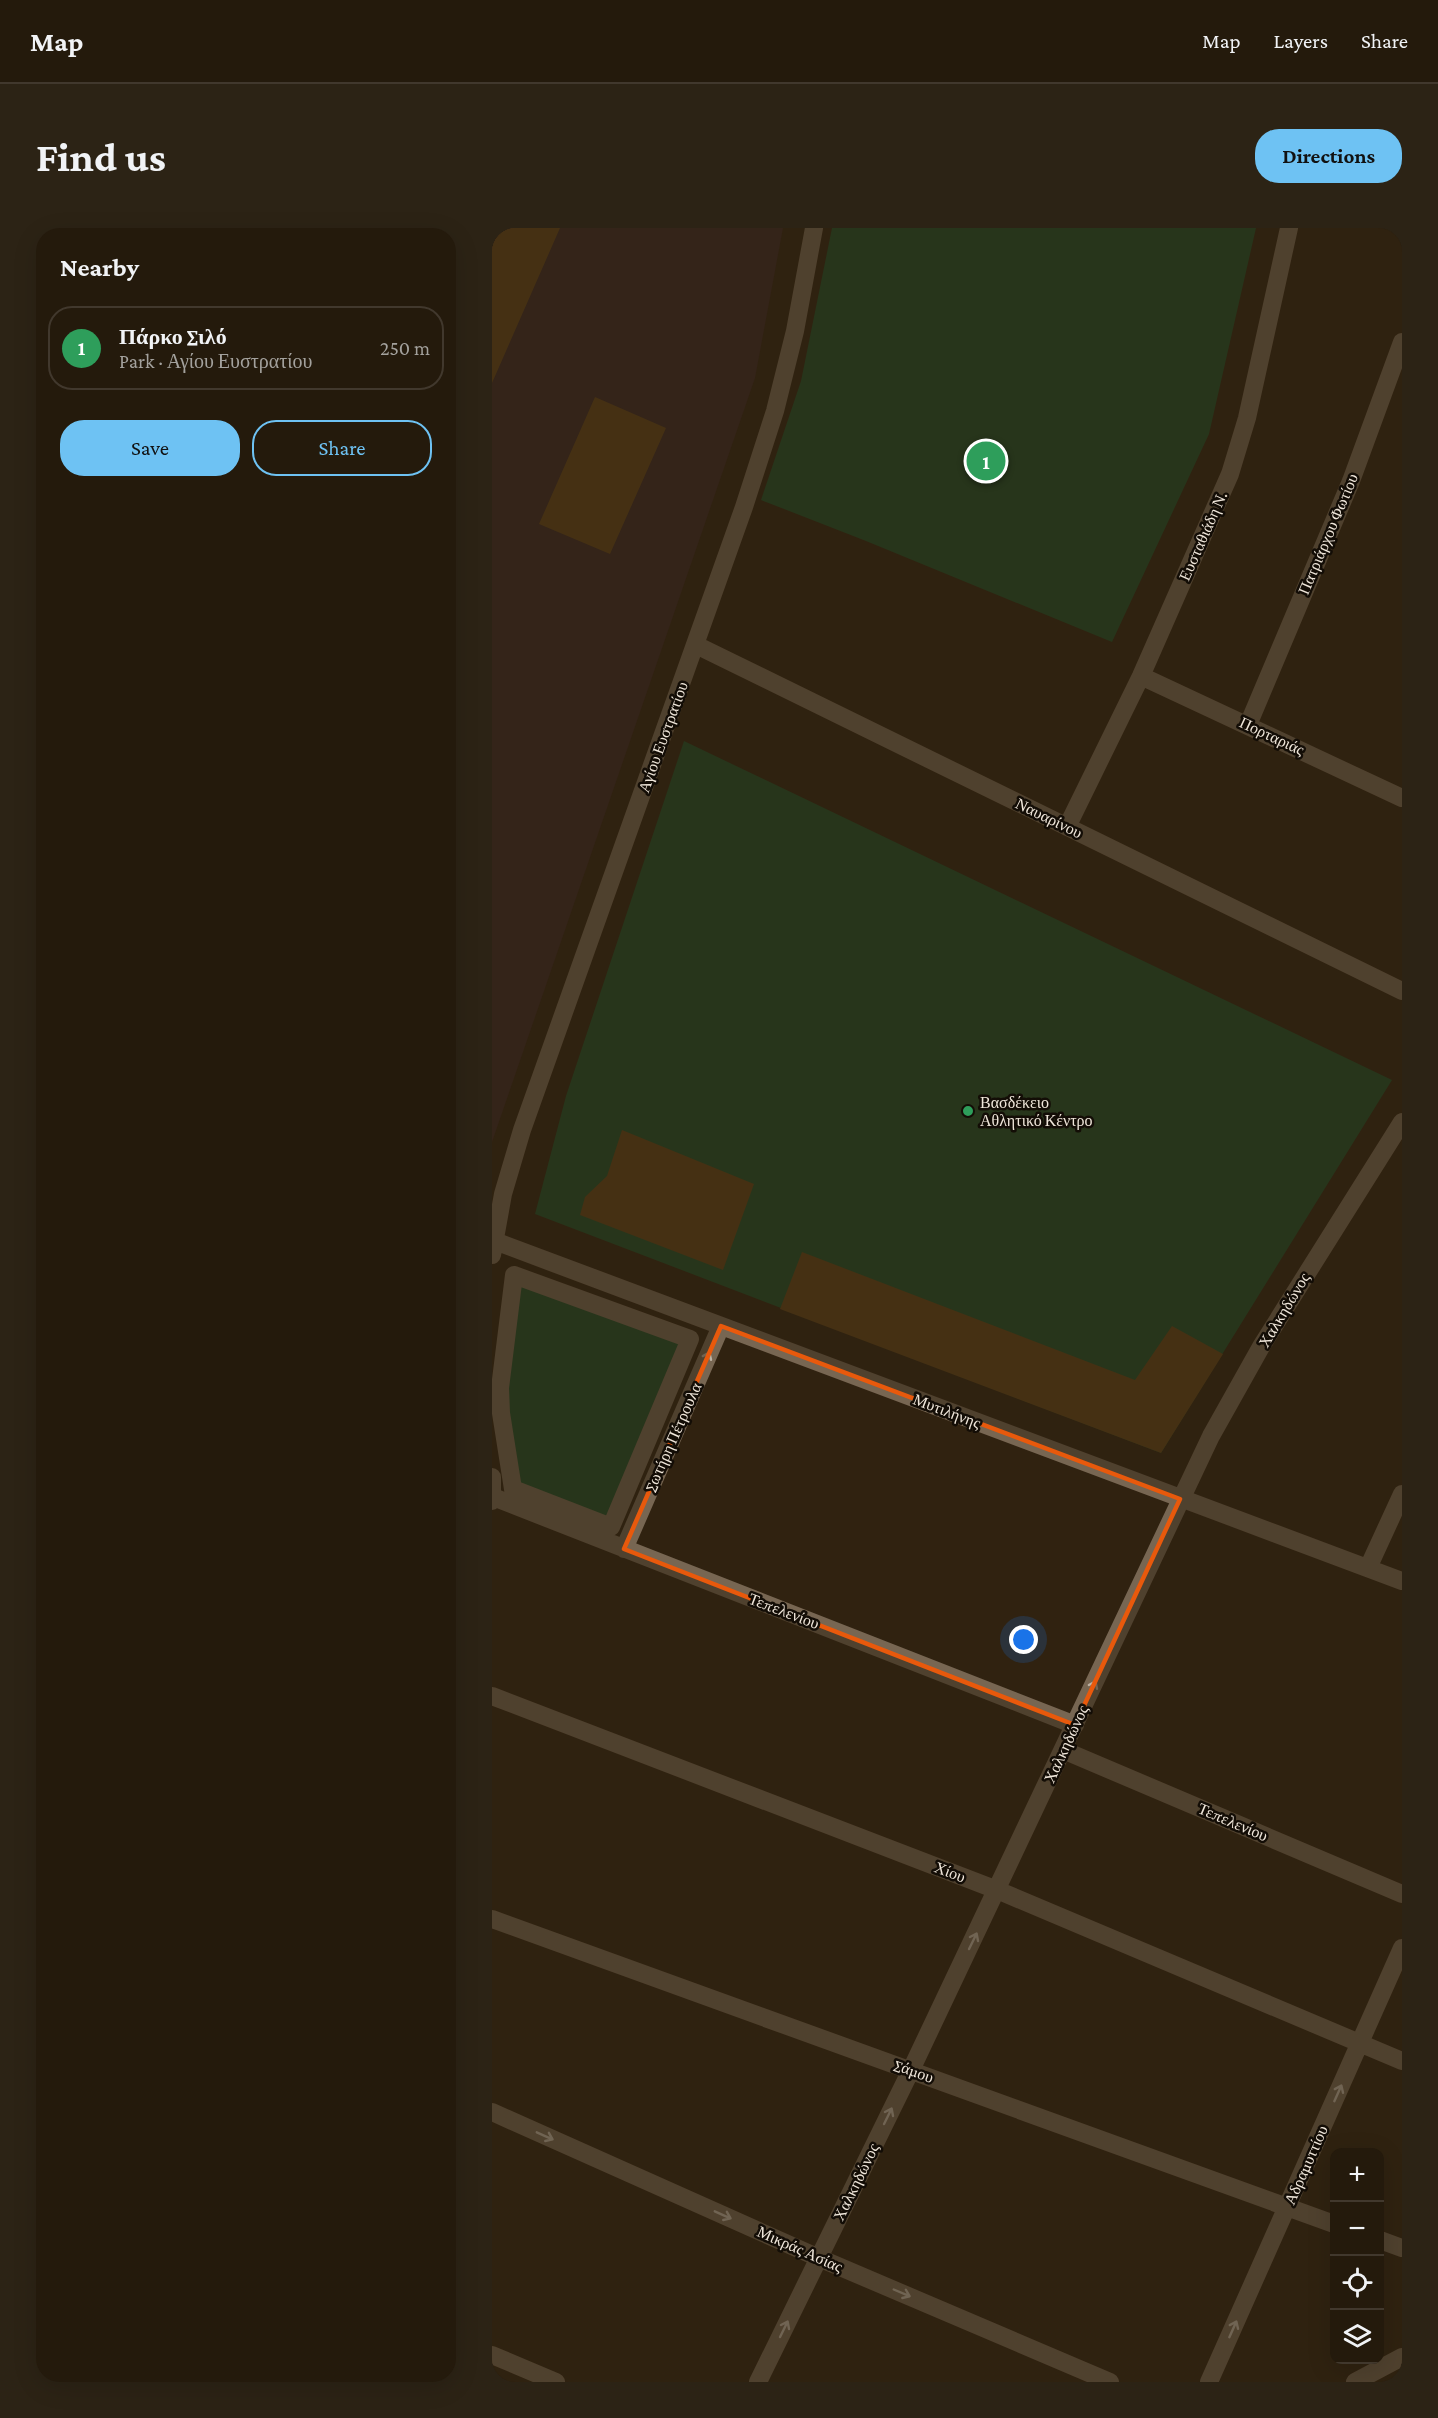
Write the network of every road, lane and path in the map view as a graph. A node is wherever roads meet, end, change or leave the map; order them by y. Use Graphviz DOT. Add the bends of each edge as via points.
graph roads {
  1 [pos="814,228"];
  2 [pos="1289,228"];
  3 [pos="1402,342"];
  4 [pos="696,645"];
  5 [pos="1141,675"];
  6 [pos="1248,725"];
  7 [pos="1402,798"];
  8 [pos="1067,827"];
  9 [pos="1402,990"];
  10 [pos="1402,1122"];
  11 [pos="1394,1151"];
  12 [pos="493,1245"];
  13 [pos="721,1326"];
  14 [pos="690,1339"];
  15 [pos="492,1477"];
  16 [pos="1402,1494"];
  17 [pos="1180,1498"];
  18 [pos="492,1499"];
  19 [pos="624,1549"];
  20 [pos="1368,1568"];
  21 [pos="1402,1581"];
  22 [pos="492,1696"];
  23 [pos="1075,1725"];
  24 [pos="1063,1750"];
  25 [pos="997,1890"];
  26 [pos="1402,1894"];
  27 [pos="492,1919"];
  28 [pos="1402,1948"];
  29 [pos="1360,2043"];
  30 [pos="1402,2061"];
  31 [pos="911,2070"];
  32 [pos="492,2112"];
  33 [pos="1287,2208"];
  34 [pos="1330,2222"];
  35 [pos="1384,2241"];
  36 [pos="1402,2248"];
  37 [pos="819,2258"];
  38 [pos="492,2355"];
  39 [pos="1402,2357"];
  40 [pos="556,2382"];
  41 [pos="758,2382"];
  42 [pos="1110,2382"];
  43 [pos="1209,2382"];
  44 [pos="1355,2382"];
  1 -- 4 [label="street, Αγίου Ευστρατίου" via="775,411"];
  2 -- 5 [label="street, Ευσταθιάδη Ν." via="1239,451"];
  3 -- 6 [label="street, Πατριάρχου Φωτίου" via="1351,482"];
  4 -- 8 [label="street, Ναυαρίνου"];
  4 -- 12 [label="street, Αγίου Ευστρατίου" via="522,1130"];
  5 -- 6 [label="street, Πορταριάς"];
  5 -- 8 [label="street, Ευσταθιάδη Ν."];
  6 -- 7 [label="street, Πορταριάς"];
  8 -- 9 [label="street, Ναυαρίνου"];
  10 -- 11 [label="street, Χαλκηδώνος"];
  11 -- 17 [label="street, Χαλκηδώνος" via="1262,1345"];
  12 -- 13 [label="street, Μυτιλήνης"];
  13 -- 17 [label="street, Μυτιλήνης"];
  19 -- 13 [label="street, Σωτήρη Πέτρουλα, one-way"];
  14 -- 14 [label="street" via="514,1275 500,1388 513,1488 610,1527"];
  15 -- 18 [label="street"];
  16 -- 20 [label="street"];
  17 -- 20 [label="street, Μυτιλήνης"];
  23 -- 17 [label="street, Χαλκηδώνος, one-way"];
  18 -- 19 [label="street, Τεπελενίου"];
  19 -- 23 [label="street, Τεπελενίου"];
  20 -- 21 [label="street, Μυτιλήνης"];
  22 -- 25 [label="street, Χίου"];
  23 -- 24 [label="street, Χαλκηδώνος"];
  24 -- 25 [label="street, Χαλκηδώνος"];
  24 -- 26 [label="street, Τεπελενίου"];
  25 -- 29 [label="street, Χίου"];
  31 -- 25 [label="street, Χαλκηδώνος, one-way"];
  27 -- 31 [label="street, Σάμου"];
  28 -- 29 [label="street, Αδραμυττίου"];
  29 -- 30 [label="street, Χίου"];
  33 -- 29 [label="street, Αδραμυττίου, one-way"];
  31 -- 33 [label="street, Σάμου"];
  37 -- 31 [label="street, Χαλκηδώνος, one-way"];
  32 -- 37 [label="street, Μικράς Ασίας, one-way"];
  33 -- 34 [label="street, Σάμου"];
  43 -- 33 [label="street, Αδραμυττίου, one-way"];
  35 -- 36 [label="street"];
  41 -- 37 [label="street, Χαλκηδώνος, one-way"];
  37 -- 42 [label="street, Μικράς Ασίας, one-way"];
  38 -- 40 [label="street"];
  39 -- 44 [label="street"];
}
